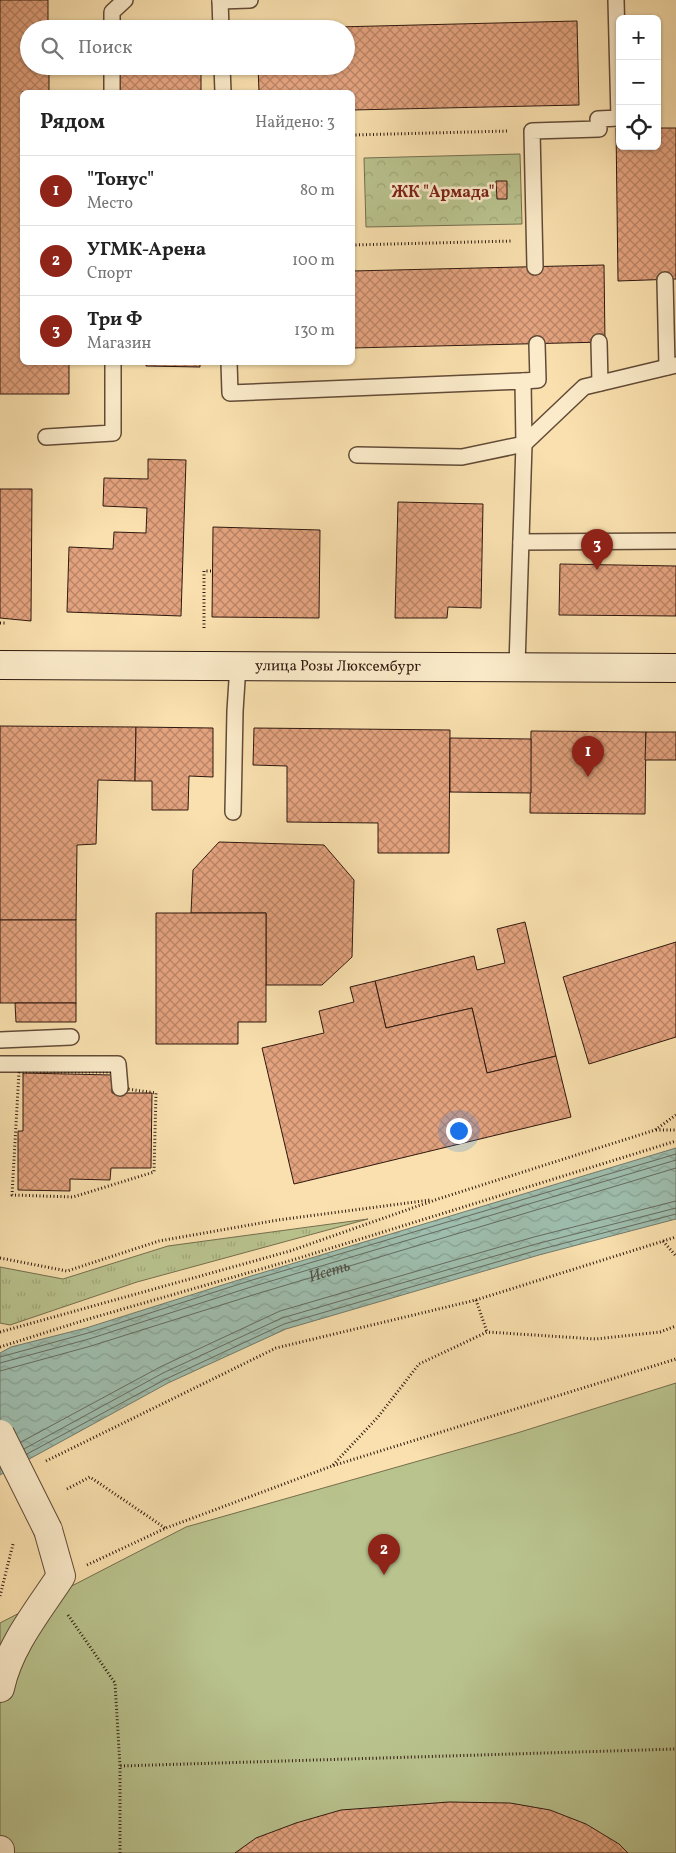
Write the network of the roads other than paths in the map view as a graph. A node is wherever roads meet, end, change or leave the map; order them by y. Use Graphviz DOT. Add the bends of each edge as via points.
graph roads {
  1 [pos="125,0"];
  2 [pos="220,0"];
  3 [pos="250,0"];
  4 [pos="616,0"];
  5 [pos="112,20"];
  6 [pos="221,20"];
  7 [pos="112,75"];
  8 [pos="222,75"];
  9 [pos="112,90"];
  10 [pos="223,90"];
  11 [pos="535,266"];
  12 [pos="665,280"];
  13 [pos="599,342"];
  14 [pos="537,344"];
  15 [pos="113,365"];
  16 [pos="229,365"];
  17 [pos="671,366"];
  18 [pos="522,381"];
  19 [pos="600,382"];
  20 [pos="46,437"];
  21 [pos="524,444"];
  22 [pos="357,455"];
  23 [pos="676,541"];
  24 [pos="521,542"];
  25 [pos="0,665"];
  26 [pos="238,665"];
  27 [pos="517,666"];
  28 [pos="676,668"];
  29 [pos="234,812"];
  30 [pos="71,1037"];
  31 [pos="0,1040"];
  32 [pos="0,1064"];
  33 [pos="120,1088"];
  34 [pos="0,1434"];
  35 [pos="0,1688"];
  1 -- 5 [label="lane" via="112,12"];
  2 -- 3 [label="lane"];
  2 -- 6 [label="lane"];
  4 -- 11 [label="lane" via="619,118 598,118 598,129 532,131"];
  7 -- 9 [label="lane"];
  8 -- 10 [label="lane"];
  12 -- 17 [label="lane"];
  13 -- 19 [label="lane"];
  14 -- 18 [label="lane" via="538,380"];
  15 -- 20 [label="lane" via="113,433"];
  16 -- 18 [label="lane" via="230,393"];
  17 -- 19 [label="lane"];
  18 -- 21 [label="lane"];
  19 -- 21 [label="lane" via="584,387"];
  21 -- 22 [label="lane" via="462,458"];
  21 -- 24 [label="lane"];
  23 -- 24 [label="lane"];
  24 -- 27 [label="lane"];
  25 -- 26 [label="main road, улица Розы Люксембург"];
  26 -- 27 [label="main road, улица Розы Люксембург"];
  26 -- 29 [label="lane"];
  27 -- 28 [label="main road, улица Розы Люксембург"];
  30 -- 31 [label="lane"];
  32 -- 33 [label="lane" via="118,1064"];
  34 -- 35 [label="main road, bridge" via="48,1530 61,1576 19,1641"];
}
